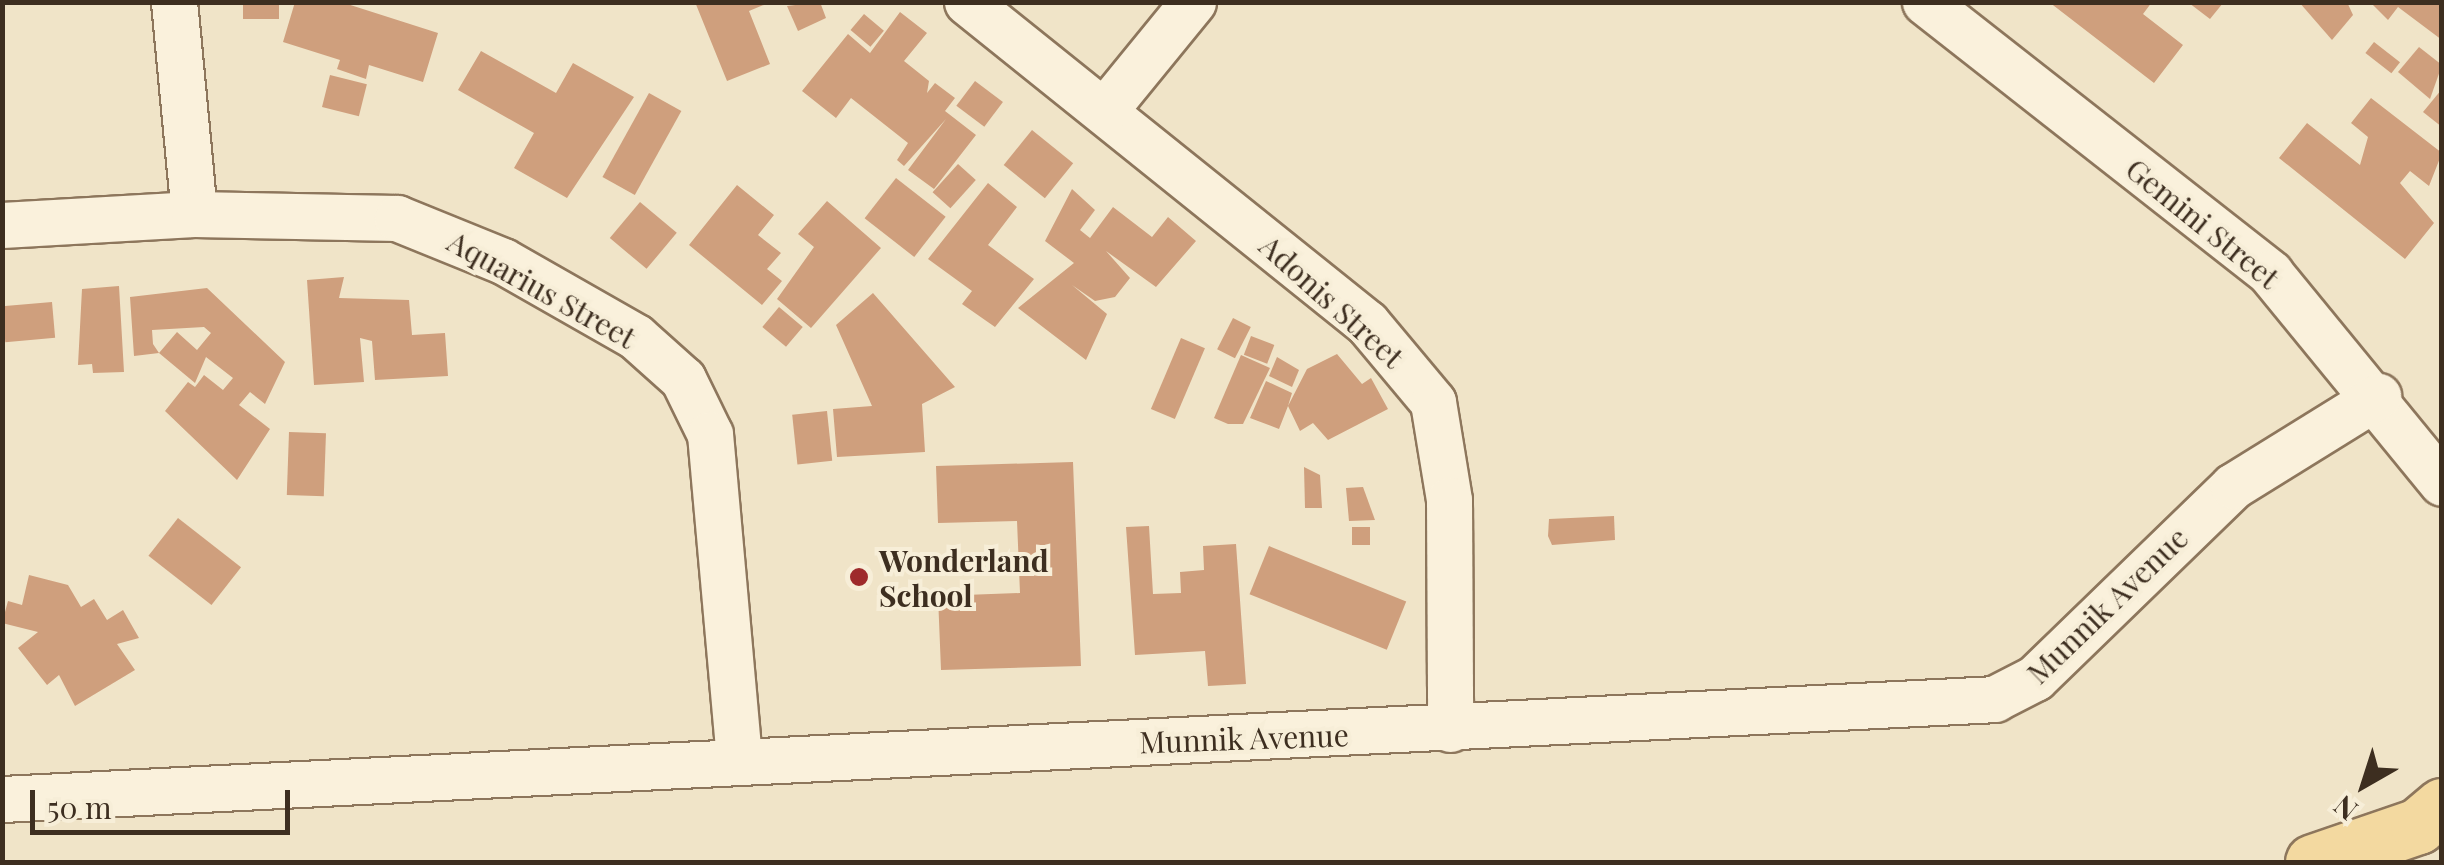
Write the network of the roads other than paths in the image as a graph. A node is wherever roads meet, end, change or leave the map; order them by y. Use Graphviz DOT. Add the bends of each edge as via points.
graph roads {
  1 [pos="174,2"];
  2 [pos="966,2"];
  3 [pos="1193,2"];
  4 [pos="1927,3"];
  5 [pos="1104,111"];
  6 [pos="194,214"];
  7 [pos="2,225"];
  8 [pos="2378,396"];
  9 [pos="2440,476"];
  10 [pos="1450,729"];
  11 [pos="739,760"];
  12 [pos="2,799"];
  13 [pos="2442,806"];
  14 [pos="2442,858"];
  15 [pos="2312,862"];
  16 [pos="2356,862"];
  1 -- 6 [label="street"];
  2 -- 5 [label="street, Adonis Street"];
  3 -- 5 [label="street"];
  4 -- 8 [label="street, Gemini Street" via="2270,273"];
  5 -- 10 [label="street, Adonis Street" via="1366,324 1432,402 1449,500"];
  6 -- 7 [label="street, Aquarius Street"];
  6 -- 11 [label="street, Aquarius Street" via="397,218 428,227 636,337 683,379 710,434"];
  8 -- 9 [label="street, Gemini Street"];
  8 -- 10 [label="street, Munnik Avenue" via="2234,486 2035,678 1994,699"];
  10 -- 11 [label="street, Munnik Avenue"];
  11 -- 12 [label="street, Munnik Avenue"];
  13 -- 15 [label="main road" via="2418,826"];
  14 -- 16 [label="main road"];
}
